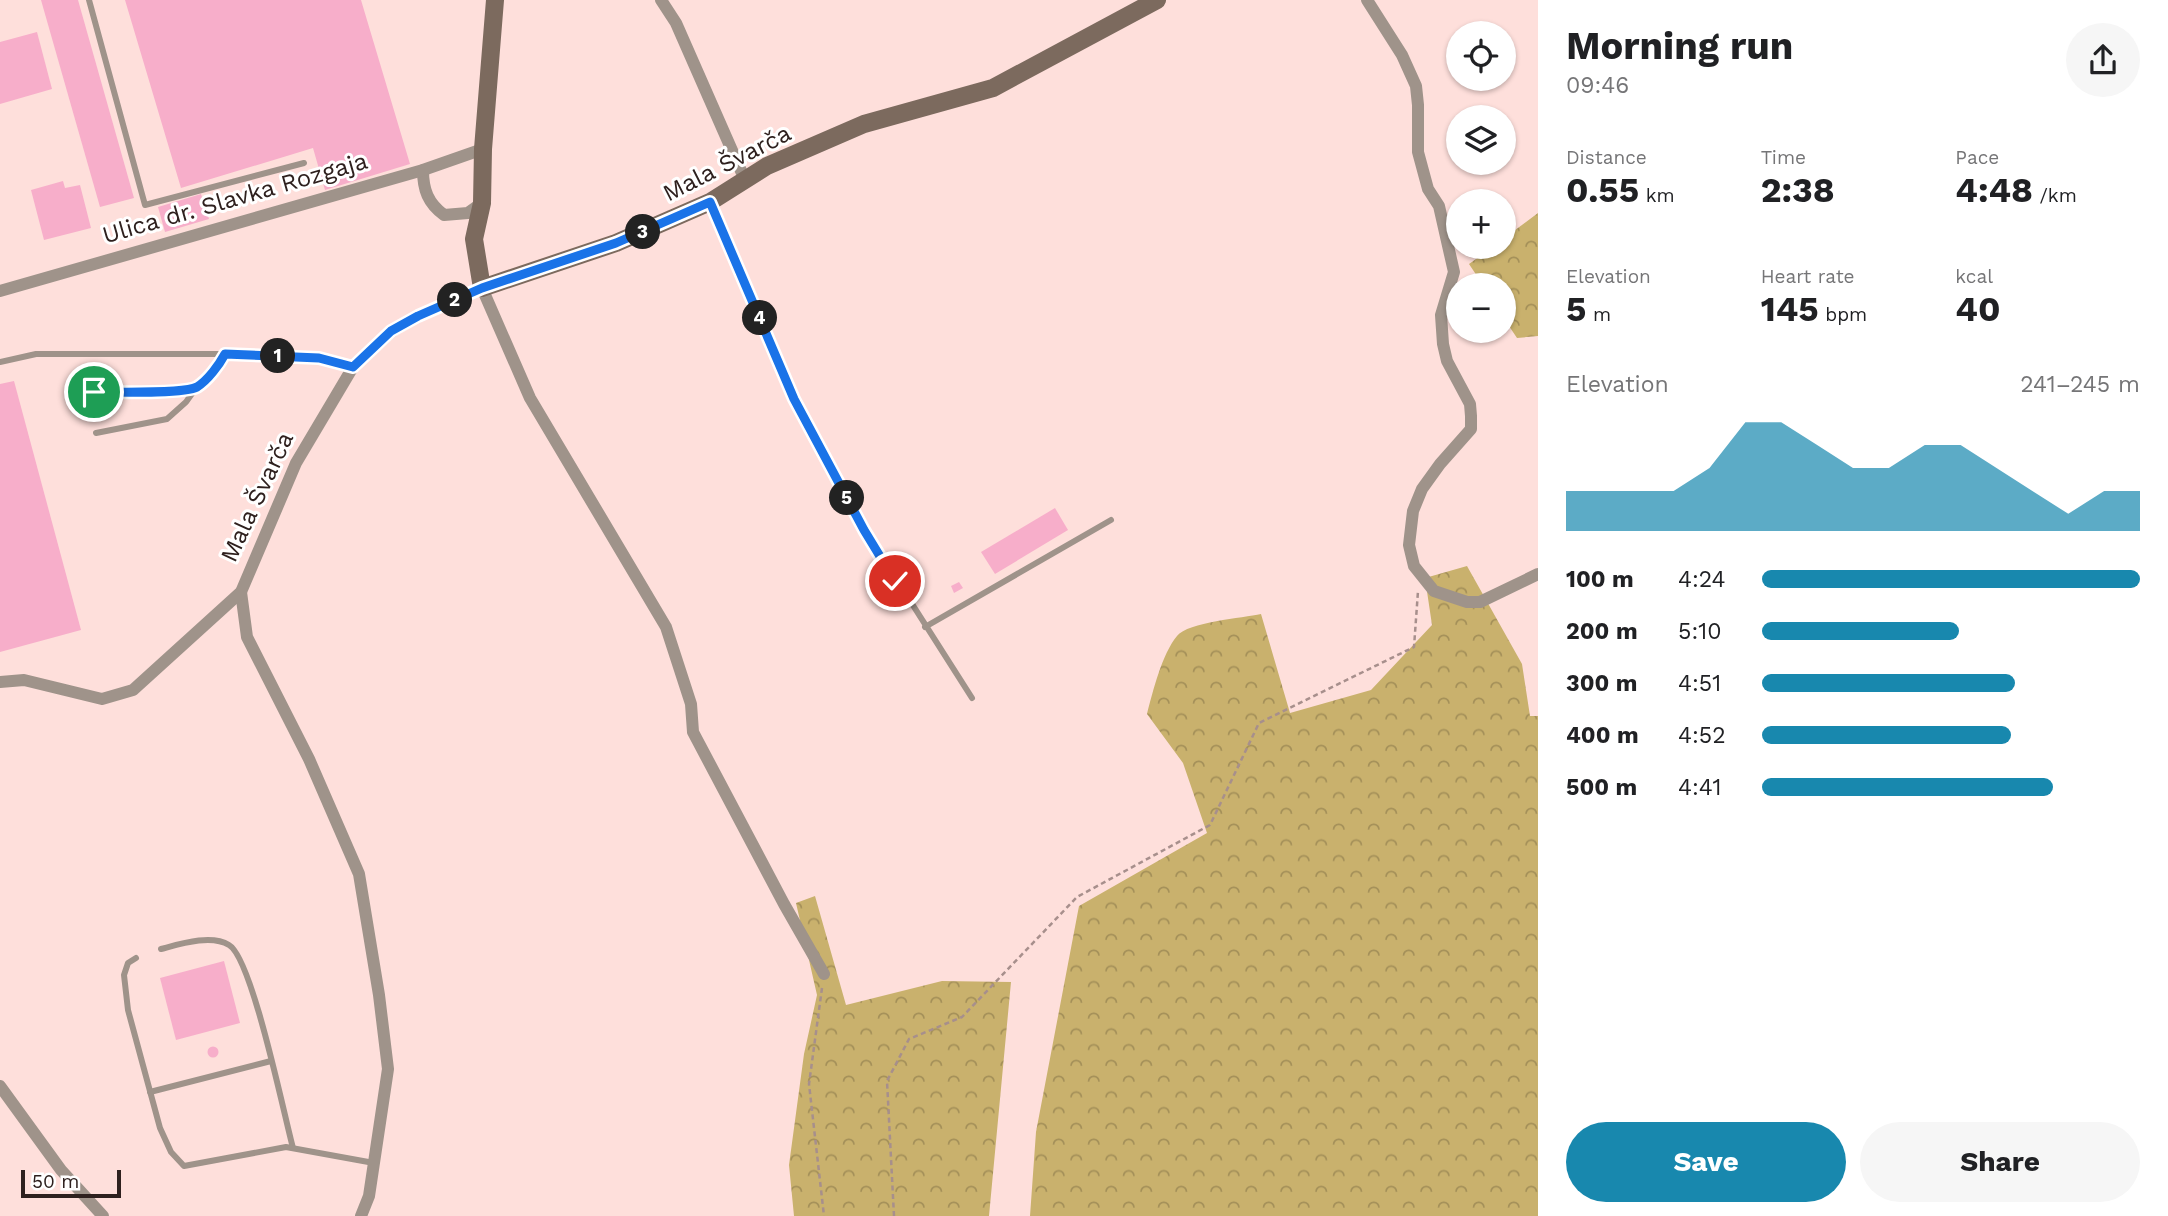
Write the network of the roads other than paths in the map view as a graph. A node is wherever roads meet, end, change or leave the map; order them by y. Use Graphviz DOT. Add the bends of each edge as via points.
graph roads {
  1 [pos="89,0"];
  2 [pos="495,0"];
  3 [pos="661,0"];
  4 [pos="1157,0"];
  5 [pos="1367,0"];
  6 [pos="482,149"];
  7 [pos="304,163"];
  8 [pos="423,170"];
  9 [pos="745,180"];
  10 [pos="710,202"];
  11 [pos="482,203"];
  12 [pos="482,288"];
  13 [pos="0,291"];
  14 [pos="225,354"];
  15 [pos="0,362"];
  16 [pos="353,367"];
  17 [pos="196,388"];
  18 [pos="94,392"];
  19 [pos="96,433"];
  20 [pos="1111,520"];
  21 [pos="1538,574"];
  22 [pos="241,592"];
  23 [pos="925,627"];
  24 [pos="0,682"];
  25 [pos="972,698"];
  26 [pos="161,949"];
  27 [pos="136,958"];
  28 [pos="824,974"];
  29 [pos="271,1061"];
  30 [pos="0,1086"];
  31 [pos="150,1091"];
  32 [pos="293,1148"];
  33 [pos="374,1163"];
  34 [pos="103,1216"];
  35 [pos="361,1216"];
  1 -- 7 [label="lane" via="145,205"];
  2 -- 6 [label="street"];
  3 -- 9 [label="street" via="676,23"];
  4 -- 9 [label="street, Mala Švarča" via="993,88 864,124"];
  5 -- 21 [label="street" via="1416,86 1418,152 1428,189 1439,206 1454,272 1441,315 1443,344 1471,416 1471,429 1422,489 1413,511 1409,545 1414,566 1434,591 1467,603 1480,602"];
  6 -- 8 [label="street, Ulica dr. Slavka Rozgaja"];
  6 -- 11 [label="street"];
  8 -- 11 [label="street" via="428,198 444,215 468,212"];
  8 -- 13 [label="street, Ulica dr. Slavka Rozgaja"];
  9 -- 10 [label="street, Mala Švarča"];
  10 -- 12 [label="street, Mala Švarča" via="616,243"];
  10 -- 23 [label="lane" via="794,399 864,530"];
  11 -- 12 [label="street" via="474,239"];
  12 -- 16 [label="street, Mala Švarča" via="391,331"];
  12 -- 28 [label="street" via="530,398 666,627 691,704 693,732"];
  14 -- 15 [label="lane" via="36,354"];
  14 -- 16 [label="lane" via="319,358"];
  14 -- 17 [label="lane"];
  16 -- 22 [label="street, Mala Švarča" via="296,463"];
  17 -- 18 [label="lane"];
  17 -- 19 [label="lane" via="167,419"];
  20 -- 23 [label="lane"];
  22 -- 24 [label="street, Mala Švarča" via="133,690 102,699 24,680"];
  22 -- 33 [label="street" via="247,637 309,760 359,874 388,1069"];
  23 -- 25 [label="lane"];
  26 -- 29 [label="lane" via="211,940 228,944 238,953"];
  27 -- 31 [label="lane" via="128,963 124,975 128,1010"];
  29 -- 31 [label="lane"];
  29 -- 32 [label="lane"];
  30 -- 34 [label="street" via="61,1170"];
  31 -- 32 [label="lane" via="160,1128 171,1152 184,1166"];
  32 -- 33 [label="lane"];
  33 -- 35 [label="street"];
}
